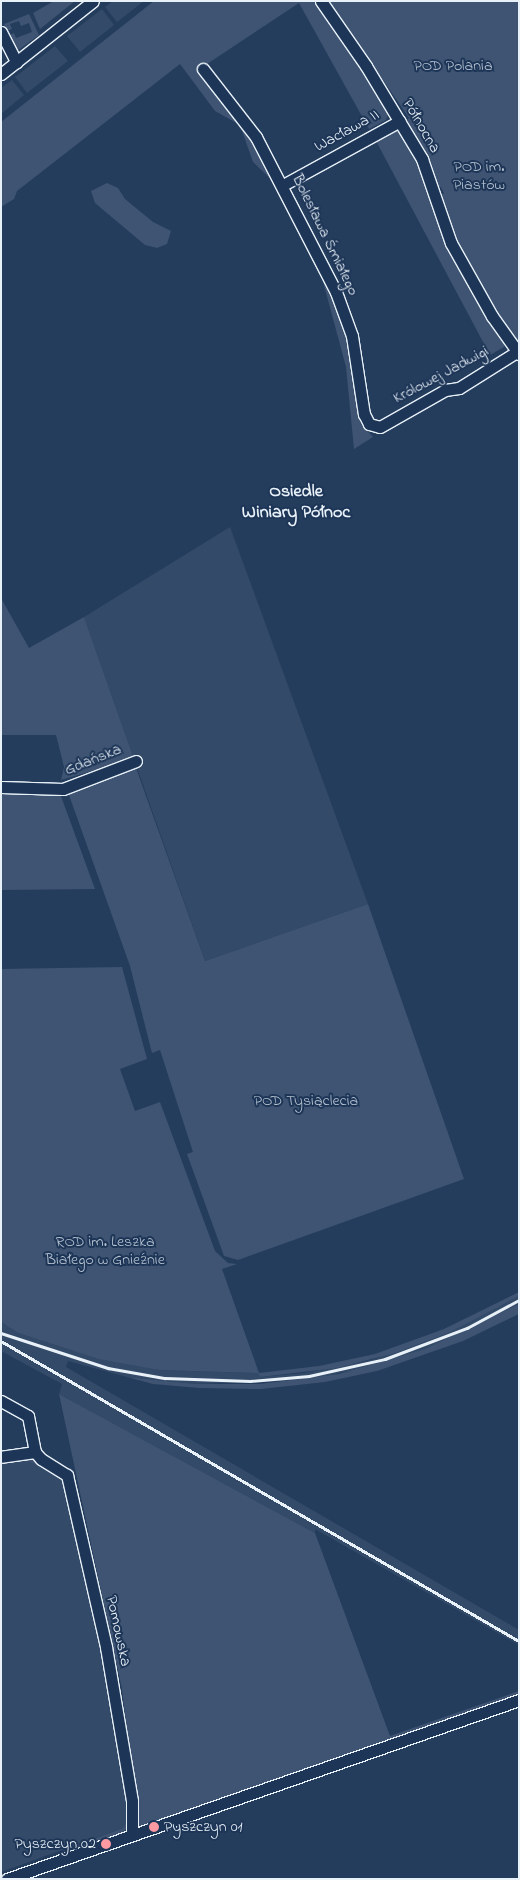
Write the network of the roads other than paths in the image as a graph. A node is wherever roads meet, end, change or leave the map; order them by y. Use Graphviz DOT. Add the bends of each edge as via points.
graph roads {
  1 [pos="93,1"];
  2 [pos="321,1"];
  3 [pos="1,32"];
  4 [pos="16,62"];
  5 [pos="203,69"];
  6 [pos="1,74"];
  7 [pos="400,121"];
  8 [pos="283,185"];
  9 [pos="518,352"];
  10 [pos="380,427"];
  11 [pos="136,760"];
  12 [pos="1,787"];
  13 [pos="1,1401"];
  14 [pos="35,1452"];
  15 [pos="1,1457"];
  16 [pos="519,1700"];
  17 [pos="132,1835"];
  18 [pos="7,1879"];
  1 -- 4 [label="street"];
  2 -- 7 [label="street, Północna"];
  3 -- 4 [label="street"];
  4 -- 6 [label="street"];
  5 -- 8 [label="street, Bolesława Śmiałego" via="256,137"];
  7 -- 8 [label="street, Wacława II"];
  7 -- 9 [label="street, Północna" via="431,179 451,243 492,316"];
  8 -- 10 [label="street, Bolesława Śmiałego" via="348,320 365,418 371,426"];
  9 -- 10 [label="street, Królowej Jadwigi" via="459,388 445,390"];
  11 -- 12 [label="street, Gdańska" via="63,790"];
  13 -- 14 [label="street" via="28,1416"];
  14 -- 15 [label="street"];
  14 -- 17 [label="street, Pomowska" via="67,1475 106,1647 132,1801"];
  16 -- 17 [label="street"];
  17 -- 18 [label="street"];
}
